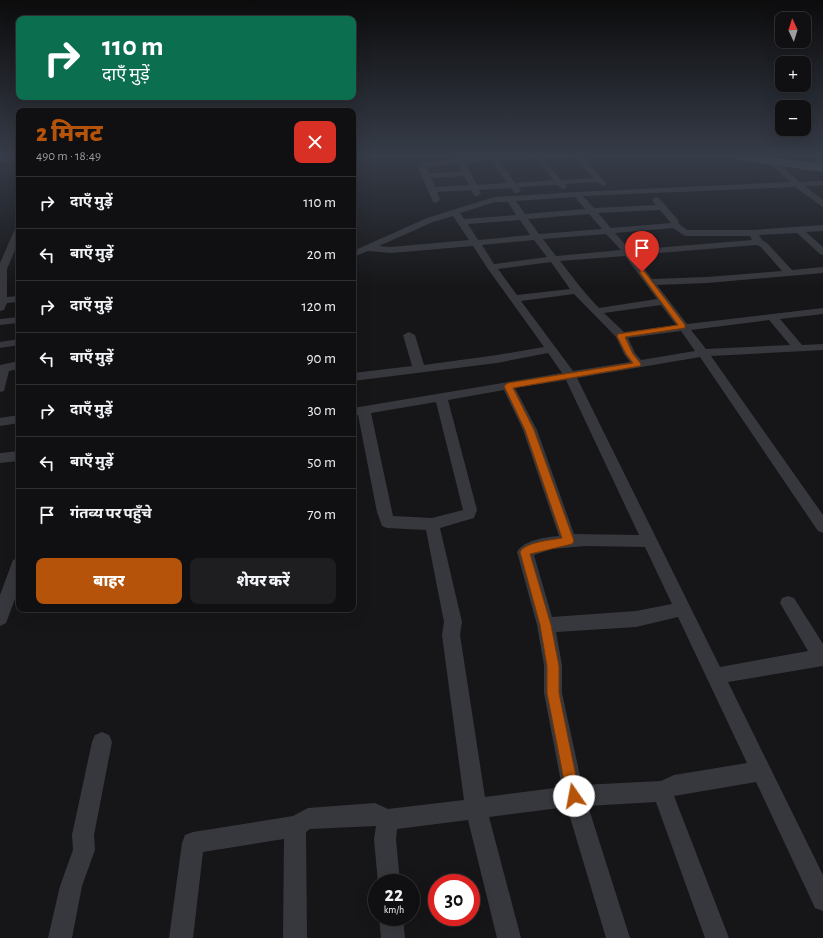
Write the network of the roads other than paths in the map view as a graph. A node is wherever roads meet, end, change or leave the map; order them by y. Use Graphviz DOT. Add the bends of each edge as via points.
graph roads {
  1 [pos="510,199"];
  2 [pos="480,200"];
  3 [pos="498,200"];
  4 [pos="579,200"];
  5 [pos="656,200"];
  6 [pos="483,204"];
  7 [pos="661,207"];
  8 [pos="591,211"];
  9 [pos="459,217"];
  10 [pos="524,218"];
  11 [pos="675,225"];
  12 [pos="823,228"];
  13 [pos="798,229"];
  14 [pos="608,230"];
  15 [pos="752,233"];
  16 [pos="536,237"];
  17 [pos="16,238"];
  18 [pos="758,242"];
  19 [pos="476,243"];
  20 [pos="368,248"];
  21 [pos="627,252"];
  22 [pos="823,252"];
  23 [pos="356,253"];
  24 [pos="552,259"];
  25 [pos="491,266"];
  26 [pos="823,270"];
  27 [pos="789,272"];
  28 [pos="650,282"];
  29 [pos="576,291"];
  30 [pos="514,299"];
  31 [pos="16,300"];
  32 [pos="664,301"];
  33 [pos="1,304"];
  34 [pos="823,310"];
  35 [pos="597,311"];
  36 [pos="772,318"];
  37 [pos="16,320"];
  38 [pos="0,322"];
  39 [pos="683,326"];
  40 [pos="409,335"];
  41 [pos="621,336"];
  42 [pos="16,342"];
  43 [pos="0,345"];
  44 [pos="823,347"];
  45 [pos="799,348"];
  46 [pos="551,349"];
  47 [pos="703,353"];
  48 [pos="638,364"];
  49 [pos="16,366"];
  50 [pos="419,368"];
  51 [pos="1,369"];
  52 [pos="570,375"];
  53 [pos="356,377"];
  54 [pos="508,386"];
  55 [pos="0,388"];
  56 [pos="441,398"];
  57 [pos="358,412"];
  58 [pos="16,419"];
  59 [pos="0,422"];
  60 [pos="16,456"];
  61 [pos="0,458"];
  62 [pos="432,524"];
  63 [pos="823,528"];
  64 [pos="568,541"];
  65 [pos="650,541"];
  66 [pos="16,573"];
  67 [pos="788,603"];
  68 [pos="683,608"];
  69 [pos="0,618"];
  70 [pos="546,625"];
  71 [pos="822,658"];
  72 [pos="715,676"];
  73 [pos="102,742"];
  74 [pos="761,771"];
  75 [pos="662,791"];
  76 [pos="574,796"];
  77 [pos="476,808"];
  78 [pos="388,820"];
  79 [pos="295,826"];
  80 [pos="388,874"];
  81 [pos="823,900"];
  82 [pos="392,926"];
  83 [pos="60,938"];
  84 [pos="181,938"];
  85 [pos="295,938"];
  86 [pos="393,938"];
  87 [pos="509,938"];
  88 [pos="618,938"];
  89 [pos="717,938"];
  1 -- 10 [label="street"];
  2 -- 6 [label="street"];
  3 -- 6 [label="street"];
  4 -- 8 [label="street"];
  5 -- 7 [label="street"];
  6 -- 9 [label="street"];
  7 -- 8 [label="street"];
  7 -- 11 [label="street"];
  8 -- 10 [label="street"];
  8 -- 14 [label="street"];
  9 -- 10 [label="street"];
  9 -- 19 [label="street"];
  9 -- 20 [label="street" via="430,220"];
  10 -- 16 [label="street"];
  11 -- 14 [label="street"];
  11 -- 15 [label="street" via="688,234"];
  12 -- 13 [label="street"];
  13 -- 15 [label="street"];
  13 -- 22 [label="street"];
  14 -- 16 [label="street"];
  14 -- 21 [label="street"];
  15 -- 18 [label="street"];
  16 -- 19 [label="street"];
  16 -- 24 [label="street"];
  17 -- 33 [label="street" via="2,269"];
  18 -- 21 [label="street"];
  18 -- 27 [label="street" via="764,245"];
  19 -- 20 [label="street" via="391,250"];
  19 -- 25 [label="street"];
  20 -- 23 [label="street"];
  21 -- 24 [label="street"];
  21 -- 28 [label="street"];
  24 -- 25 [label="street"];
  24 -- 29 [label="street"];
  25 -- 30 [label="street"];
  26 -- 27 [label="street"];
  27 -- 28 [label="street" via="707,280"];
  28 -- 32 [label="street"];
  29 -- 30 [label="street"];
  29 -- 35 [label="street"];
  30 -- 46 [label="street"];
  31 -- 33 [label="street"];
  32 -- 35 [label="street"];
  32 -- 39 [label="street"];
  34 -- 36 [label="street"];
  35 -- 41 [label="street"];
  36 -- 39 [label="street"];
  36 -- 45 [label="street"];
  37 -- 38 [label="street"];
  39 -- 41 [label="street"];
  39 -- 47 [label="street"];
  40 -- 50 [label="street"];
  41 -- 48 [label="street"];
  42 -- 43 [label="street"];
  44 -- 45 [label="street"];
  45 -- 47 [label="street"];
  46 -- 50 [label="street" via="497,359"];
  46 -- 52 [label="street"];
  47 -- 48 [label="street"];
  47 -- 63 [label="street"];
  48 -- 52 [label="street"];
  49 -- 51 [label="street"];
  50 -- 53 [label="street"];
  51 -- 55 [label="street"];
  52 -- 54 [label="street"];
  52 -- 65 [label="street"];
  54 -- 56 [label="street"];
  54 -- 64 [label="street" via="530,430"];
  56 -- 57 [label="street"];
  56 -- 62 [label="street" via="470,510 469,514"];
  57 -- 62 [label="street" via="387,522"];
  58 -- 59 [label="street"];
  60 -- 61 [label="street"];
  62 -- 77 [label="street" via="453,622 451,635"];
  64 -- 65 [label="street"];
  64 -- 70 [label="street" via="525,552"];
  65 -- 68 [label="street"];
  66 -- 69 [label="street"];
  67 -- 71 [label="street"];
  68 -- 70 [label="street" via="636,619"];
  68 -- 72 [label="street"];
  70 -- 76 [label="street" via="553,666 553,693"];
  71 -- 72 [label="street"];
  72 -- 74 [label="street"];
  73 -- 83 [label="street" via="83,835 84,850 71,886"];
  74 -- 75 [label="street" via="674,785"];
  74 -- 81 [label="street"];
  75 -- 76 [label="street"];
  75 -- 89 [label="street"];
  76 -- 77 [label="street"];
  76 -- 88 [label="street"];
  77 -- 78 [label="street"];
  77 -- 87 [label="street"];
  78 -- 79 [label="street" via="375,814 308,819"];
  78 -- 80 [label="street" via="385,839"];
  79 -- 84 [label="street" via="192,843"];
  79 -- 85 [label="street"];
  82 -- 86 [label="street"];
}
